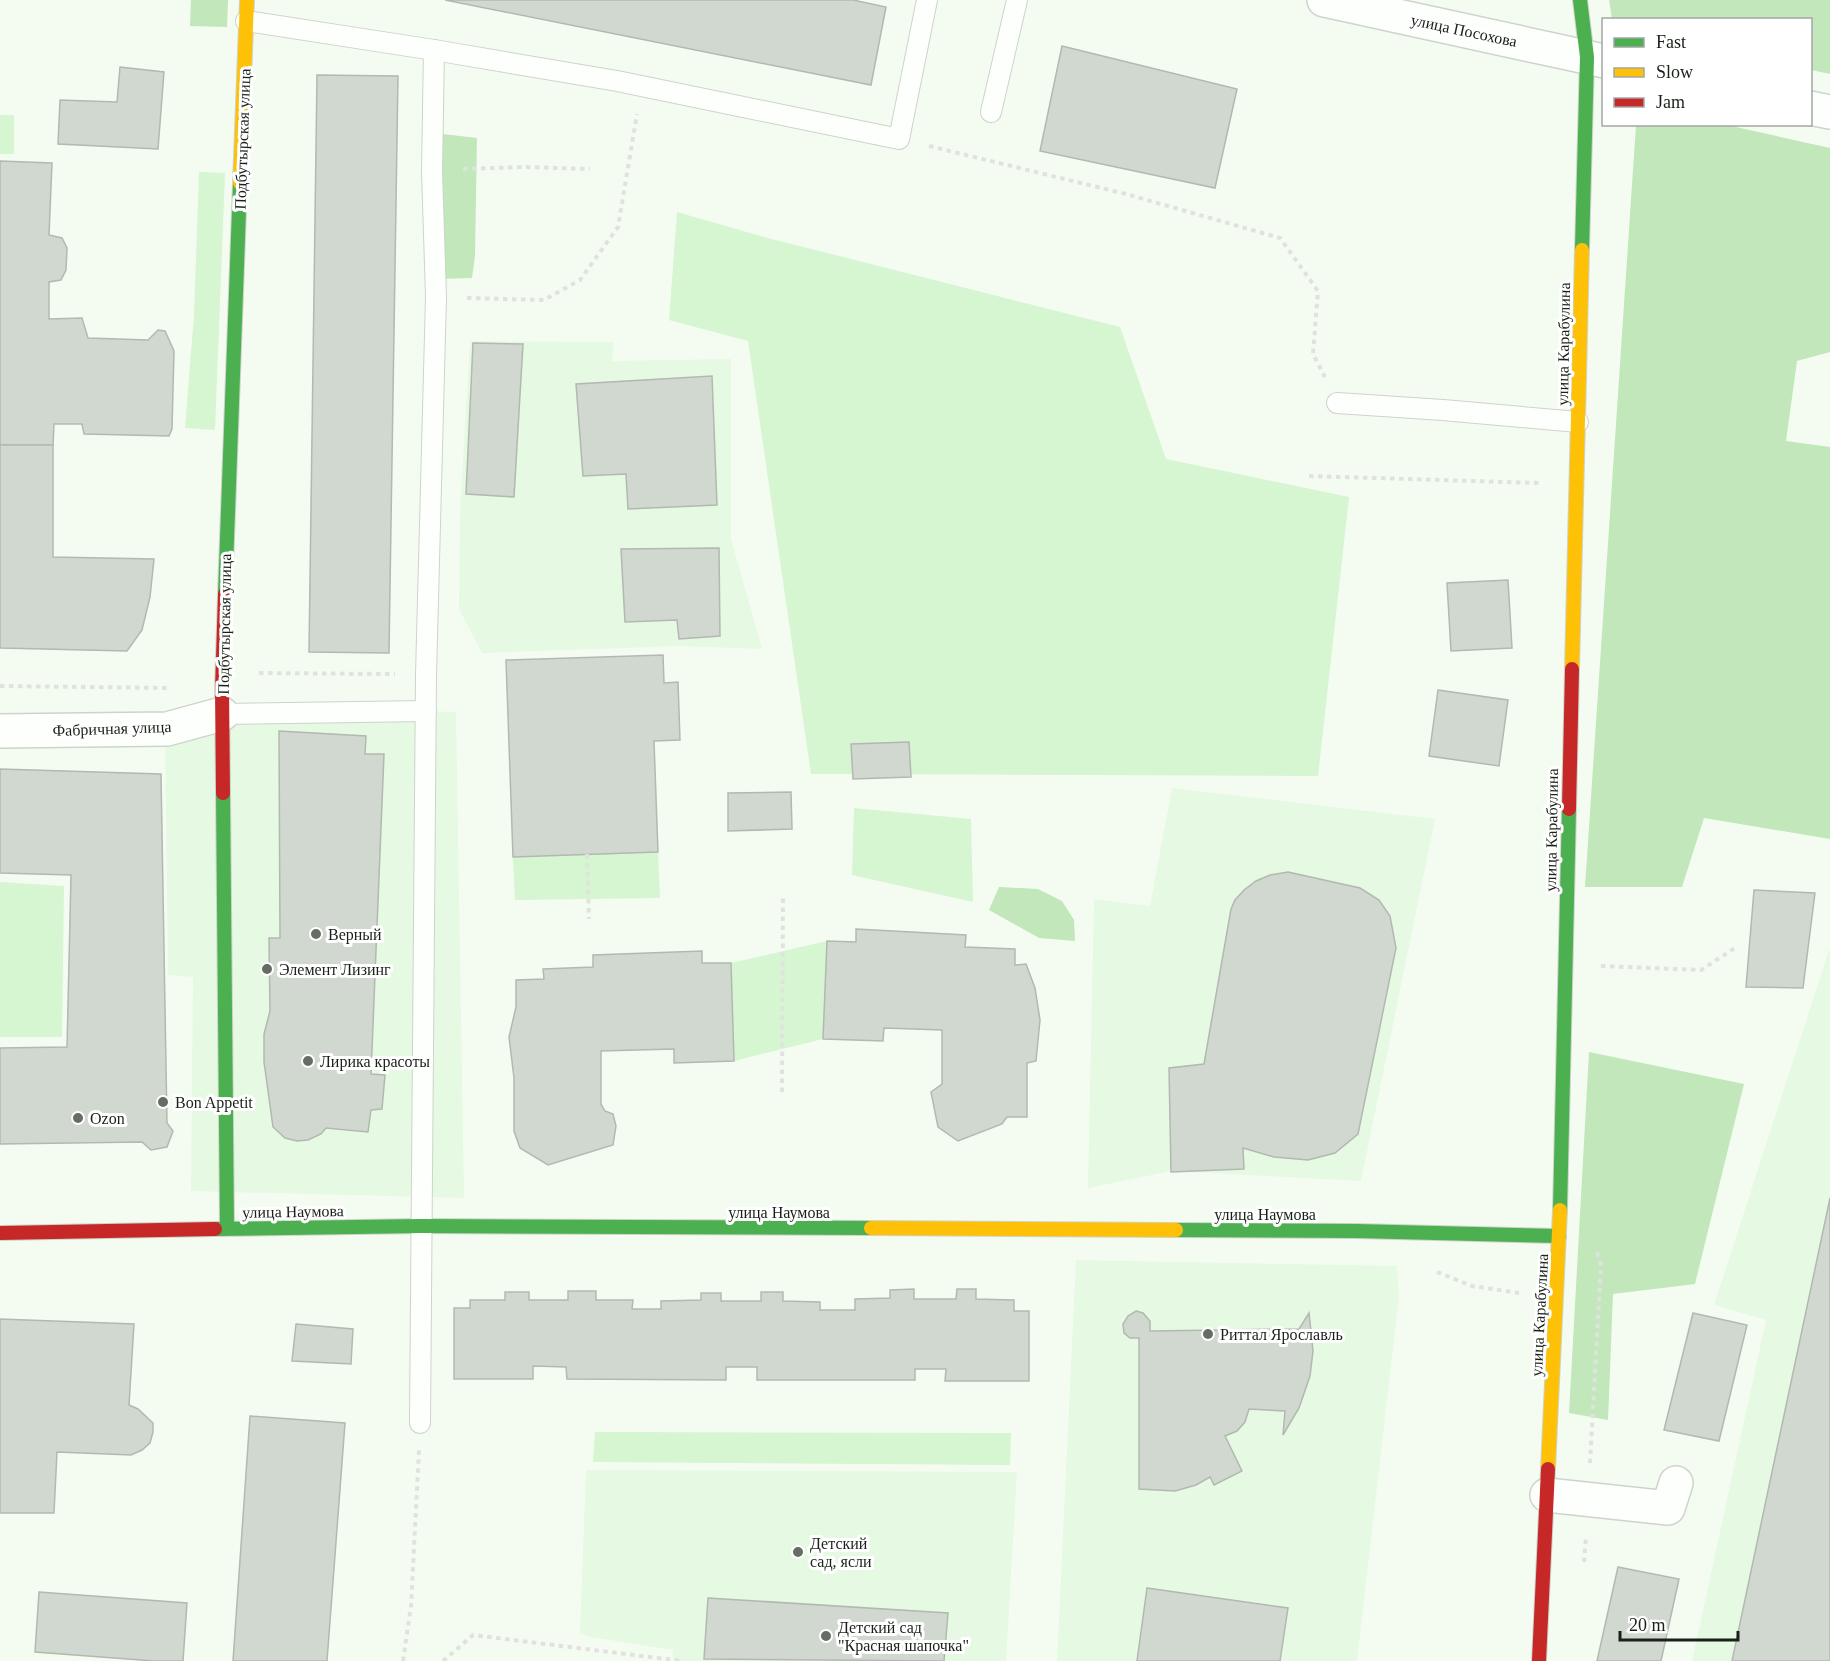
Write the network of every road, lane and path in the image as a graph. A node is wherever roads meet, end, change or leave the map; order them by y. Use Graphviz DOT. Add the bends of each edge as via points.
graph roads {
  1 [pos="248,0"];
  2 [pos="927,0"];
  3 [pos="1017,0"];
  4 [pos="1324,0"];
  5 [pos="1580,0"];
  6 [pos="246,21"];
  7 [pos="434,50"];
  8 [pos="1595,59"];
  9 [pos="642,86"];
  10 [pos="1812,108"];
  11 [pos="991,112"];
  12 [pos="1830,112"];
  13 [pos="899,139"];
  14 [pos="591,169"];
  15 [pos="432,171"];
  16 [pos="436,297"];
  17 [pos="1337,403"];
  18 [pos="1578,422"];
  19 [pos="1309,476"];
  20 [pos="1576,484"];
  21 [pos="258,673"];
  22 [pos="426,675"];
  23 [pos="0,686"];
  24 [pos="222,701"];
  25 [pos="426,711"];
  26 [pos="0,731"];
  27 [pos="587,854"];
  28 [pos="783,894"];
  29 [pos="589,919"];
  30 [pos="1738,946"];
  31 [pos="1564,964"];
  32 [pos="782,1092"];
  33 [pos="421,1226"];
  34 [pos="227,1228"];
  35 [pos="0,1233"];
  36 [pos="1559,1236"];
  37 [pos="1432,1270"];
  38 [pos="1554,1332"];
  39 [pos="420,1423"];
  40 [pos="1676,1483"];
  41 [pos="1547,1495"];
  42 [pos="403,1661"];
  43 [pos="443,1661"];
  44 [pos="682,1661"];
  45 [pos="1539,1661"];
  1 -- 6 [label="street, Подбутырская улица"];
  2 -- 13 [label="lane"];
  3 -- 11 [label="lane"];
  4 -- 8 [label="street, улица Посохова"];
  5 -- 8 [label="street, улица Карабулина"];
  6 -- 7 [label="lane"];
  6 -- 24 [label="street, Подбутырская улица"];
  7 -- 9 [label="lane"];
  7 -- 15 [label="lane"];
  8 -- 18 [label="street, улица Карабулина"];
  9 -- 13 [label="lane"];
  9 -- 16 [label="path" via="618,227 580,280 544,300"];
  10 -- 12 [label="street"];
  13 -- 17 [label="path" via="1126,194 1281,238 1318,291 1313,354"];
  14 -- 15 [label="path"];
  15 -- 16 [label="lane"];
  16 -- 22 [label="lane"];
  17 -- 18 [label="lane"];
  18 -- 20 [label="street, улица Карабулина"];
  19 -- 20 [label="path"];
  20 -- 31 [label="street, улица Карабулина"];
  21 -- 22 [label="path"];
  22 -- 25 [label="lane"];
  23 -- 24 [label="path"];
  24 -- 25 [label="lane"];
  24 -- 26 [label="street, Фабричная улица" via="167,729"];
  24 -- 34 [label="street, Подбутырская улица"];
  25 -- 33 [label="lane"];
  27 -- 29 [label="path"];
  28 -- 32 [label="path"];
  30 -- 31 [label="path" via="1701,970"];
  31 -- 36 [label="street, улица Карабулина"];
  33 -- 34 [label="street, улица Наумова"];
  33 -- 36 [label="street, улица Наумова" via="1356,1231"];
  33 -- 39 [label="lane"];
  34 -- 35 [label="street, улица Наумова"];
  36 -- 38 [label="street, улица Карабулина"];
  37 -- 38 [label="path" via="1472,1286 1523,1293"];
  38 -- 41 [label="street, улица Карабулина"];
  39 -- 42 [label="path" via="411,1606"];
  40 -- 41 [label="street" via="1668,1508"];
  41 -- 45 [label="street, улица Карабулина"];
  43 -- 44 [label="path" via="473,1635"];
}
